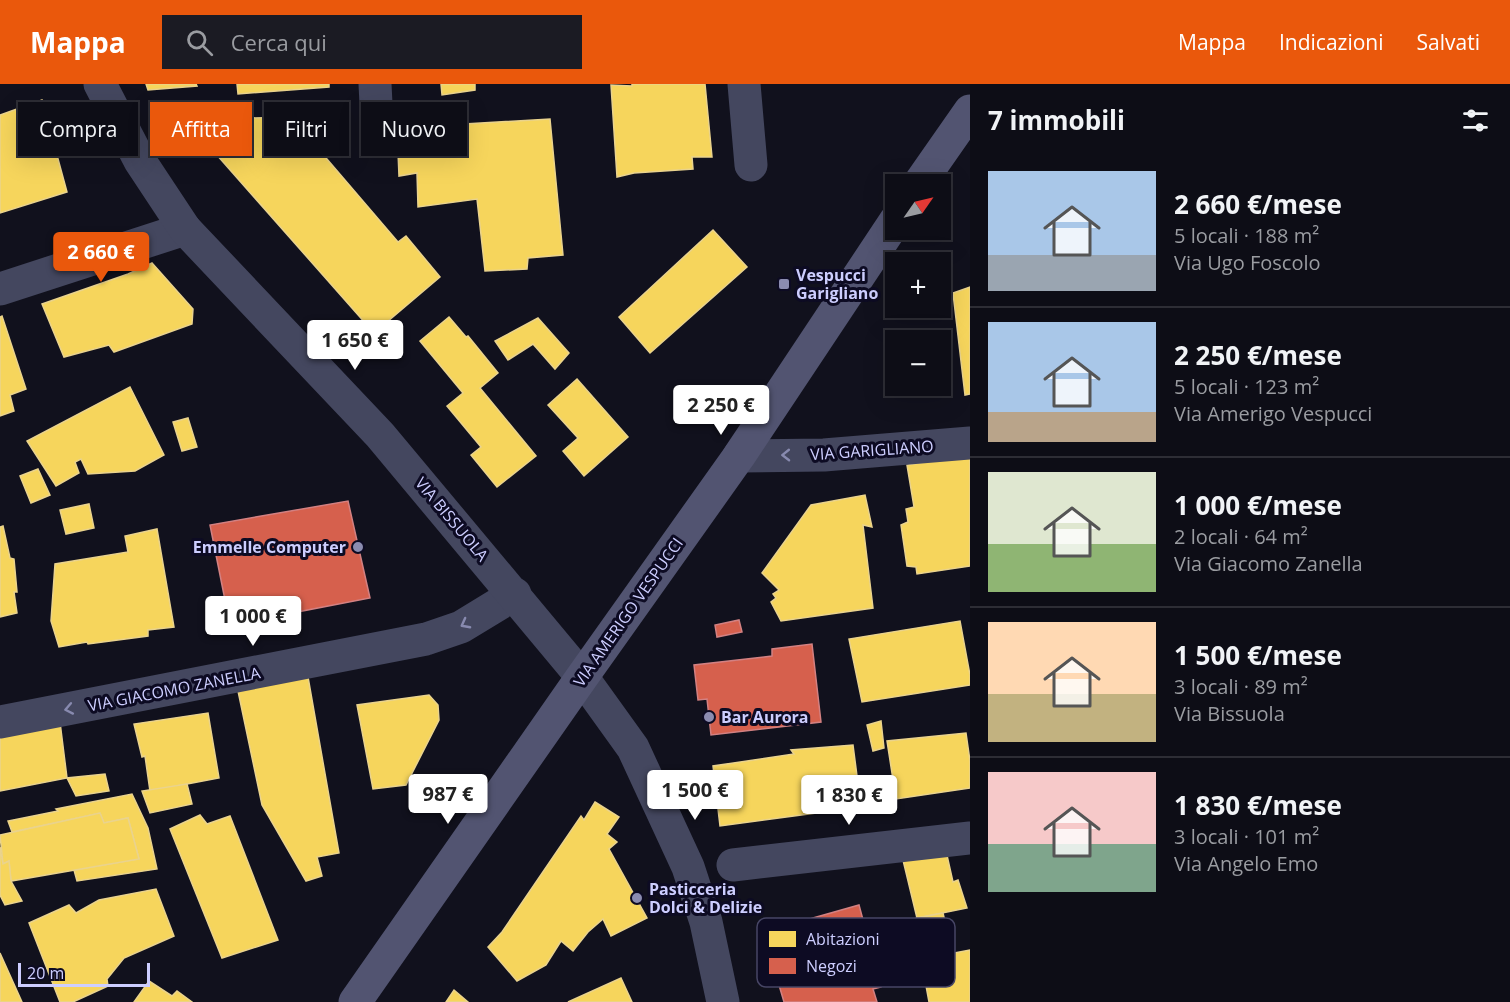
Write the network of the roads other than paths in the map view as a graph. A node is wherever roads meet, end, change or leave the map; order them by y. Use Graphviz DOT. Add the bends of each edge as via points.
graph roads {
  1 [pos="100,84"];
  2 [pos="744,84"];
  3 [pos="970,111"];
  4 [pos="751,165"];
  5 [pos="926,174"];
  6 [pos="185,229"];
  7 [pos="885,237"];
  8 [pos="0,289"];
  9 [pos="970,443"];
  10 [pos="739,456"];
  11 [pos="515,594"];
  12 [pos="582,677"];
  13 [pos="0,722"];
  14 [pos="970,838"];
  15 [pos="733,865"];
  16 [pos="355,1002"];
  17 [pos="723,1002"];
  1 -- 6 [label="street, VIA BISSUOLA" via="140,161"];
  2 -- 4 [label="street"];
  3 -- 5 [label="main road"];
  6 -- 8 [label="street"];
  6 -- 11 [label="street, VIA BISSUOLA" via="380,435"];
  7 -- 10 [label="main road, VIA AMERIGO VESPUCCI"];
  9 -- 10 [label="street, VIA GARIGLIANO, one-way" via="824,455"];
  10 -- 12 [label="main road, VIA AMERIGO VESPUCCI"];
  11 -- 12 [label="street, VIA BISSUOLA"];
  11 -- 13 [label="street, VIA GIACOMO ZANELLA, one-way" via="461,627 426,639"];
  12 -- 16 [label="main road, VIA AMERIGO VESPUCCI"];
  12 -- 17 [label="street, VIA BISSUOLA" via="633,748 688,867 706,922"];
  14 -- 15 [label="street"];
}
